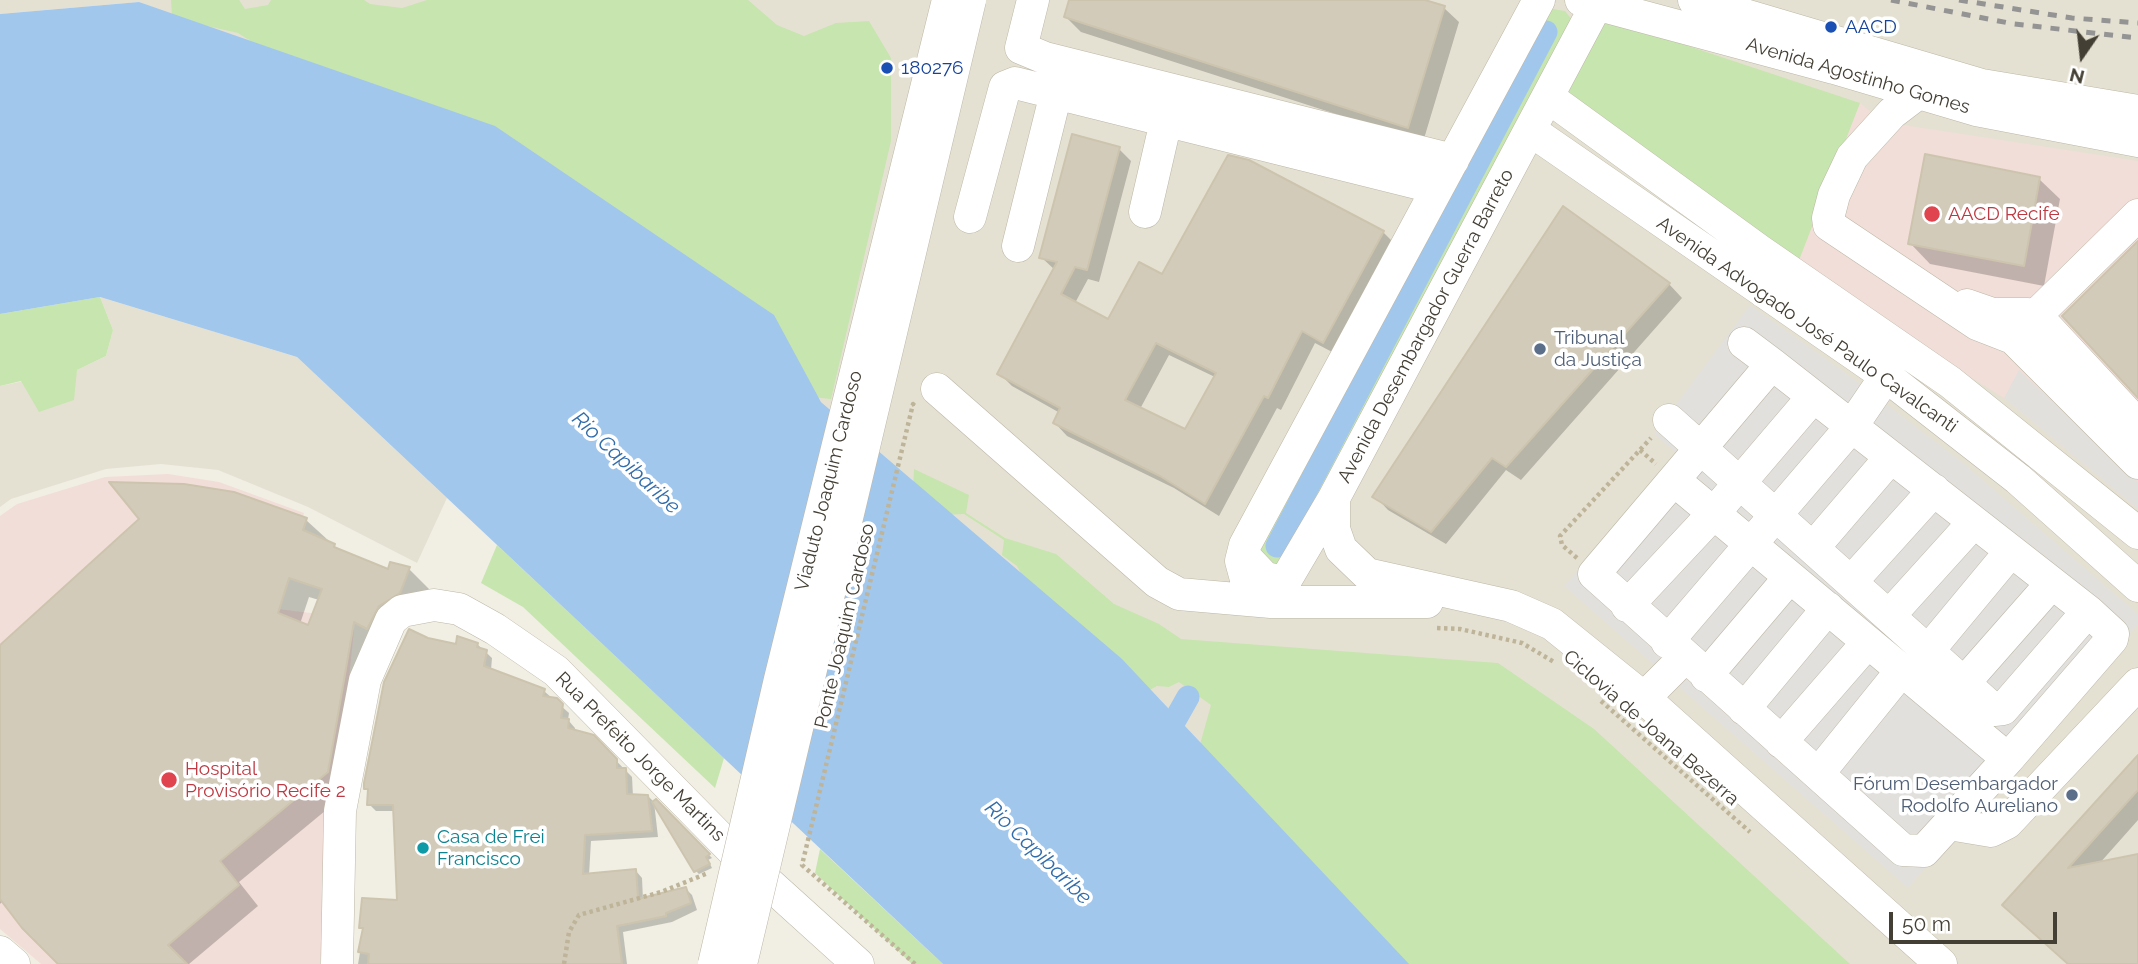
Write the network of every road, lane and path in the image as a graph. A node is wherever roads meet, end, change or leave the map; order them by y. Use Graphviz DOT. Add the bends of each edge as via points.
graph roads {
  1 [pos="948,0"];
  2 [pos="970,0"];
  3 [pos="1033,0"];
  4 [pos="1539,0"];
  5 [pos="1694,0"];
  6 [pos="1592,2"];
  7 [pos="1921,81"];
  8 [pos="1056,93"];
  9 [pos="1548,97"];
  10 [pos="2138,111"];
  11 [pos="1166,121"];
  12 [pos="1530,130"];
  13 [pos="2138,141"];
  14 [pos="1453,160"];
  15 [pos="1437,188"];
  16 [pos="1145,212"];
  17 [pos="2138,215"];
  18 [pos="970,217"];
  19 [pos="1018,246"];
  20 [pos="2023,328"];
  21 [pos="1744,343"];
  22 [pos="1772,364"];
  23 [pos="1886,376"];
  24 [pos="1814,397"];
  25 [pos="930,400"];
  26 [pos="1669,420"];
  27 [pos="2124,424"];
  28 [pos="1852,426"];
  29 [pos="1701,449"];
  30 [pos="1891,457"];
  31 [pos="2138,463"];
  32 [pos="1675,481"];
  33 [pos="1740,483"];
  34 [pos="1934,490"];
  35 [pos="1334,498"];
  36 [pos="1714,513"];
  37 [pos="1776,515"];
  38 [pos="1974,522"];
  39 [pos="2138,533"];
  40 [pos="1751,544"];
  41 [pos="1245,545"];
  42 [pos="1562,545"];
  43 [pos="1813,548"];
  44 [pos="2011,551"];
  45 [pos="1790,577"];
  46 [pos="1851,582"];
  47 [pos="2052,583"];
  48 [pos="2138,586"];
  49 [pos="1270,602"];
  50 [pos="1491,603"];
  51 [pos="1627,606"];
  52 [pos="1828,608"];
  53 [pos="2088,611"];
  54 [pos="1889,616"];
  55 [pos="1433,628"];
  56 [pos="1868,642"];
  57 [pos="1928,651"];
  58 [pos="1686,658"];
  59 [pos="1556,663"];
  60 [pos="1902,670"];
  61 [pos="1964,683"];
  62 [pos="2138,684"];
  63 [pos="1598,698"];
  64 [pos="1644,698"];
  65 [pos="1744,709"];
  66 [pos="1781,742"];
  67 [pos="2008,759"];
  68 [pos="1818,775"];
  69 [pos="1949,824"];
  70 [pos="1754,835"];
  71 [pos="733,851"];
  72 [pos="0,952"];
  73 [pos="14,964"];
  74 [pos="337,964"];
  75 [pos="564,964"];
  76 [pos="714,964"];
  77 [pos="740,964"];
  78 [pos="858,964"];
  79 [pos="915,964"];
  80 [pos="1941,964"];
  1 -- 76 [label="street, Viaduto Joaquim Cardoso, bridge"];
  2 -- 77 [label="street, Viaduto Joaquim Cardoso, bridge"];
  3 -- 14 [label="street" via="1021,48 1045,58"];
  4 -- 14 [label="street"];
  5 -- 7 [label="street, Avenida Agostinho Gomes"];
  6 -- 7 [label="street, Avenida Agostinho Gomes" via="1834,68"];
  6 -- 9 [label="street, Avenida Desembargador Guerra Barreto"];
  7 -- 10 [label="street, Avenida Agostinho Gomes" via="1982,85"];
  7 -- 13 [label="street, Avenida Agostinho Gomes" via="2034,123"];
  7 -- 20 [label="street" via="1852,158 1834,195 1924,277 1966,305"];
  8 -- 11 [label="street"];
  8 -- 18 [label="street" via="1015,83 1005,87"];
  8 -- 19 [label="street"];
  9 -- 12 [label="street, Avenida Desembargador Guerra Barreto"];
  9 -- 39 [label="street, Avenida Advogado José Paulo Cavalcanti" via="1950,382"];
  11 -- 15 [label="street"];
  11 -- 16 [label="street"];
  12 -- 23 [label="street, Avenida Advogado José Paulo Cavalcanti"];
  12 -- 35 [label="street, Avenida Desembargador Guerra Barreto"];
  14 -- 15 [label="street"];
  15 -- 41 [label="street"];
  17 -- 20 [label="street"];
  20 -- 27 [label="street"];
  21 -- 22 [label="street"];
  22 -- 24 [label="street"];
  22 -- 29 [label="street"];
  23 -- 28 [label="street"];
  23 -- 48 [label="street, Avenida Advogado José Paulo Cavalcanti" via="2018,480"];
  24 -- 28 [label="street"];
  24 -- 33 [label="street"];
  25 -- 49 [label="street, Avenida Desembargador Guerra Barreto" via="1157,582 1179,594"];
  25 -- 79 [label="path, Ponte Joaquim Cardoso" via="912,404 802,865"];
  26 -- 29 [label="street"];
  26 -- 42 [label="path" via="1560,536"];
  27 -- 31 [label="street"];
  28 -- 30 [label="street"];
  28 -- 37 [label="street"];
  29 -- 32 [label="street"];
  29 -- 33 [label="street"];
  30 -- 34 [label="street"];
  30 -- 43 [label="street"];
  32 -- 36 [label="street"];
  32 -- 51 [label="street" via="1594,574"];
  33 -- 36 [label="street"];
  33 -- 37 [label="street"];
  34 -- 38 [label="street"];
  34 -- 46 [label="street"];
  35 -- 41 [label="street" via="1287,578 1265,578 1248,561"];
  35 -- 50 [label="street, Avenida Desembargador Guerra Barreto" via="1334,530 1341,549 1367,574"];
  36 -- 40 [label="street"];
  36 -- 51 [label="street"];
  37 -- 40 [label="street"];
  37 -- 43 [label="street"];
  38 -- 44 [label="street"];
  38 -- 54 [label="street"];
  40 -- 45 [label="street"];
  40 -- 58 [label="street"];
  41 -- 49 [label="street" via="1241,561 1247,583"];
  43 -- 46 [label="street"];
  44 -- 47 [label="street"];
  44 -- 57 [label="street"];
  45 -- 52 [label="street"];
  45 -- 58 [label="street"];
  46 -- 54 [label="street"];
  47 -- 53 [label="street"];
  47 -- 61 [label="street"];
  49 -- 50 [label="street, Avenida Desembargador Guerra Barreto"];
  50 -- 64 [label="street, Avenida Desembargador Guerra Barreto" via="1511,606 1552,624"];
  51 -- 58 [label="street"];
  52 -- 56 [label="street"];
  52 -- 65 [label="street"];
  53 -- 61 [label="street" via="2003,709 1994,710"];
  53 -- 67 [label="street" via="2109,628 2112,639"];
  54 -- 57 [label="street"];
  55 -- 59 [label="path, Ciclovia de Joana Bezerra" via="1461,629 1522,643"];
  56 -- 60 [label="street"];
  56 -- 66 [label="street"];
  57 -- 61 [label="street"];
  58 -- 64 [label="street"];
  58 -- 65 [label="street"];
  60 -- 67 [label="street"];
  60 -- 68 [label="street"];
  62 -- 69 [label="street" via="2007,823 1991,831"];
  63 -- 70 [label="path, Ciclovia de Joana Bezerra"];
  64 -- 80 [label="street, Avenida Desembargador Guerra Barreto"];
  65 -- 66 [label="street"];
  66 -- 68 [label="street"];
  67 -- 69 [label="street"];
  68 -- 69 [label="street" via="1903,850 1924,850"];
  71 -- 74 [label="street, Rua Prefeito Jorge Martins" via="556,671 459,609 426,605 402,611 391,620 365,680 340,811"];
  71 -- 75 [label="path" via="705,875 579,915 569,932"];
  71 -- 78 [label="street, Rua Prefeito Jorge Martins"];
  72 -- 73 [label="street"];
}
